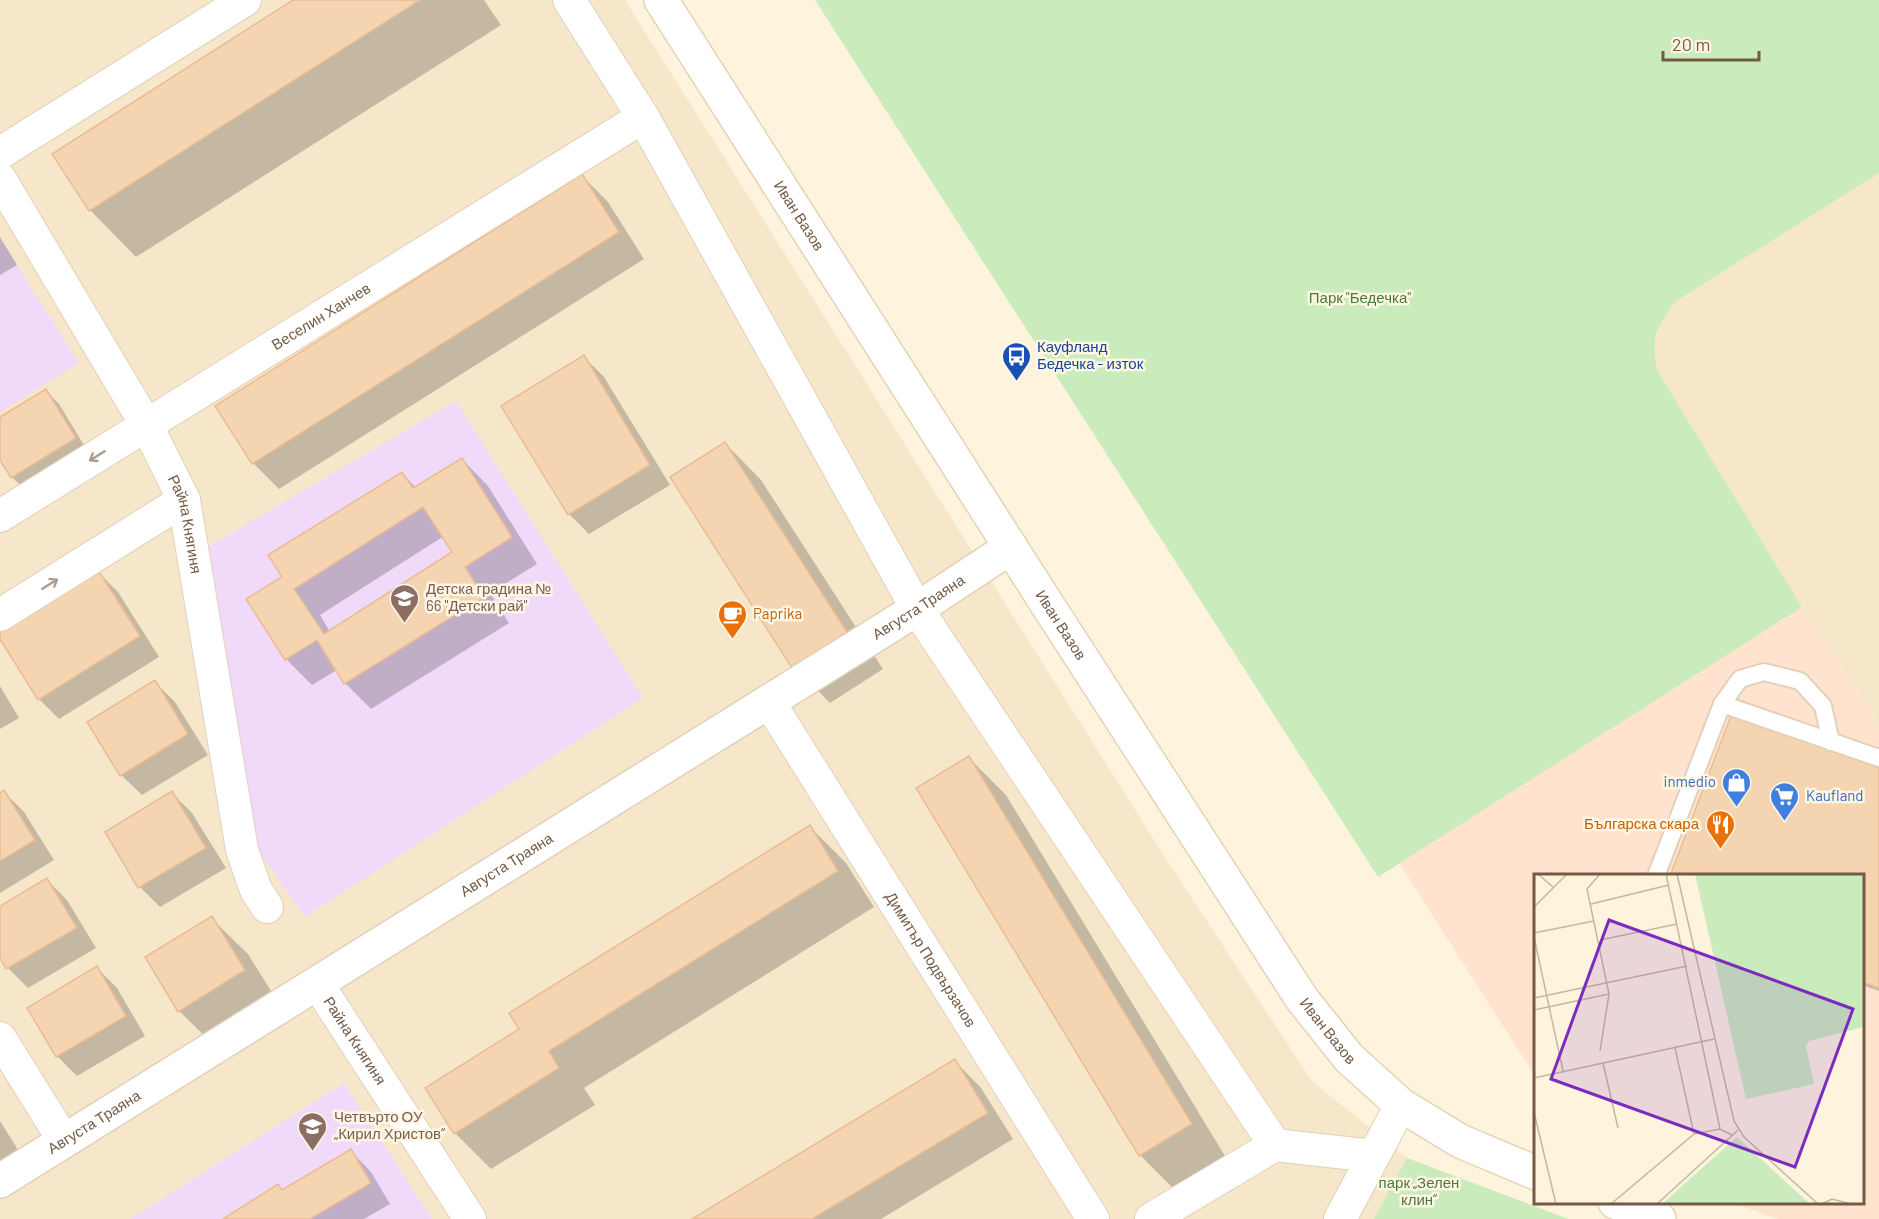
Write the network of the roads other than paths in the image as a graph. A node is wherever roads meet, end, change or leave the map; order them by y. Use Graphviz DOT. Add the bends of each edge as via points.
graph roads {
  1 [pos="245,0"];
  2 [pos="569,0"];
  3 [pos="661,0"];
  4 [pos="643,117"];
  5 [pos="0,153"];
  6 [pos="0,179"];
  7 [pos="147,426"];
  8 [pos="184,500"];
  9 [pos="0,516"];
  10 [pos="1011,547"];
  11 [pos="917,609"];
  12 [pos="0,615"];
  13 [pos="769,702"];
  14 [pos="1722,704"];
  15 [pos="1832,742"];
  16 [pos="1879,758"];
  17 [pos="1657,874"];
  18 [pos="267,907"];
  19 [pos="317,983"];
  20 [pos="0,1038"];
  21 [pos="1401,1106"];
  22 [pos="64,1141"];
  23 [pos="1275,1145"];
  24 [pos="1373,1156"];
  25 [pos="1534,1172"];
  26 [pos="0,1181"];
  27 [pos="1618,1204"];
  28 [pos="470,1219"];
  29 [pos="1093,1219"];
  30 [pos="1151,1219"];
  31 [pos="1340,1219"];
  32 [pos="1659,1219"];
  1 -- 5 [label="street"];
  2 -- 4 [label="street"];
  3 -- 10 [label="main road, Иван Вазов"];
  4 -- 7 [label="street, Веселин Ханчев"];
  4 -- 11 [label="street"];
  6 -- 7 [label="street, Райна Княгиня"];
  7 -- 8 [label="street, Райна Княгиня"];
  7 -- 9 [label="street, Веселин Ханчев, one-way"];
  12 -- 8 [label="street, one-way"];
  8 -- 18 [label="street, Райна Княгиня" via="242,850 256,890"];
  10 -- 11 [label="main road, Августа Траяна"];
  10 -- 21 [label="main road, Иван Вазов" via="1302,999 1349,1058"];
  11 -- 13 [label="main road, Августа Траяна"];
  11 -- 23 [label="street"];
  13 -- 19 [label="main road, Августа Траяна"];
  13 -- 29 [label="street, Димитър Подвързачов"];
  14 -- 15 [label="lane"];
  14 -- 15 [label="lane" via="1740,679 1756,674 1764,672 1800,681 1823,706"];
  14 -- 17 [label="lane"];
  15 -- 16 [label="lane"];
  19 -- 22 [label="main road, Августа Траяна"];
  19 -- 28 [label="street, Райна Княгиня"];
  20 -- 22 [label="street"];
  21 -- 24 [label="street"];
  21 -- 25 [label="main road, Иван Вазов" via="1460,1141"];
  22 -- 26 [label="main road, Августа Траяна"];
  23 -- 24 [label="street"];
  23 -- 30 [label="street"];
  24 -- 31 [label="street"];
  27 -- 32 [label="main road"];
}
